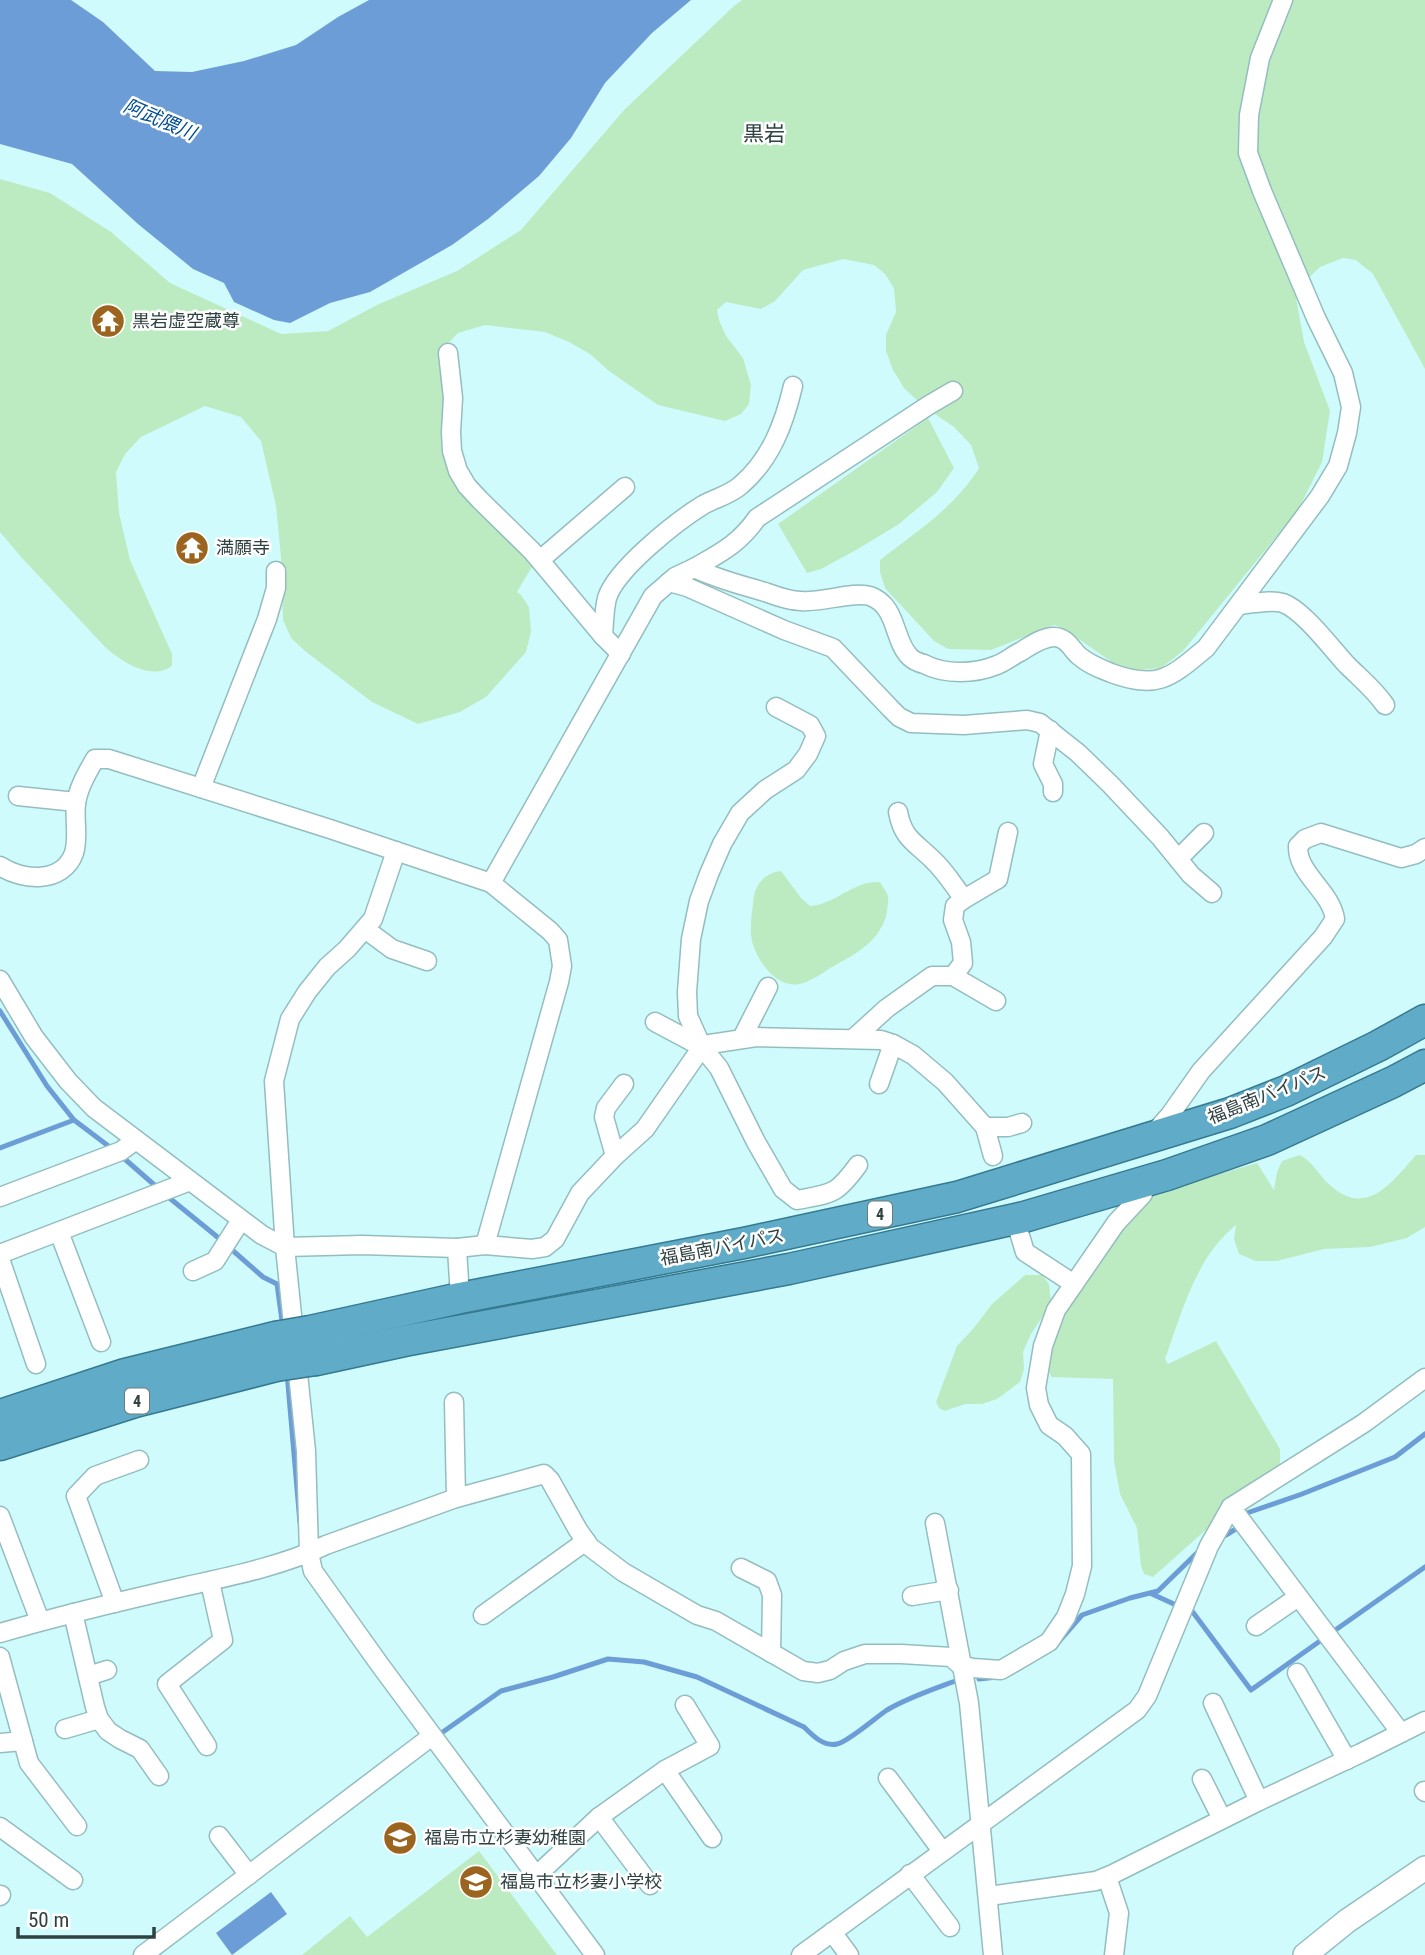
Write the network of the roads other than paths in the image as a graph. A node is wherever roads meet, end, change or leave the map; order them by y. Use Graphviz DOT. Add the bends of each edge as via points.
graph roads {
  1 [pos="1283,0"];
  2 [pos="447,353"];
  3 [pos="793,386"];
  4 [pos="953,391"];
  5 [pos="625,487"];
  6 [pos="540,560"];
  7 [pos="694,568"];
  8 [pos="276,570"];
  9 [pos="669,582"];
  10 [pos="1239,605"];
  11 [pos="603,636"];
  12 [pos="621,654"];
  13 [pos="1385,705"];
  14 [pos="776,707"];
  15 [pos="1050,730"];
  16 [pos="201,788"];
  17 [pos="1053,792"];
  18 [pos="18,796"];
  19 [pos="76,803"];
  20 [pos="898,813"];
  21 [pos="1008,832"];
  22 [pos="1204,832"];
  23 [pos="1425,848"];
  24 [pos="396,851"];
  25 [pos="1178,859"];
  26 [pos="0,866"];
  27 [pos="491,883"];
  28 [pos="1212,893"];
  29 [pos="964,899"];
  30 [pos="365,929"];
  31 [pos="427,961"];
  32 [pos="953,976"];
  33 [pos="0,980"];
  34 [pos="768,987"];
  35 [pos="996,1001"];
  36 [pos="1425,1020"];
  37 [pos="655,1022"];
  38 [pos="742,1038"];
  39 [pos="855,1038"];
  40 [pos="893,1044"];
  41 [pos="702,1047"];
  42 [pos="1425,1065"];
  43 [pos="624,1084"];
  44 [pos="878,1084"];
  45 [pos="1022,1123"];
  46 [pos="985,1127"];
  47 [pos="1150,1137"];
  48 [pos="136,1140"];
  49 [pos="615,1156"];
  50 [pos="993,1156"];
  51 [pos="858,1164"];
  52 [pos="190,1181"];
  53 [pos="1143,1194"];
  54 [pos="0,1197"];
  55 [pos="241,1220"];
  56 [pos="1018,1229"];
  57 [pos="59,1232"];
  58 [pos="485,1245"];
  59 [pos="285,1247"];
  60 [pos="457,1248"];
  61 [pos="0,1257"];
  62 [pos="193,1270"];
  63 [pos="1074,1284"];
  64 [pos="460,1298"];
  65 [pos="101,1342"];
  66 [pos="275,1351"];
  67 [pos="36,1364"];
  68 [pos="1425,1378"];
  69 [pos="454,1402"];
  70 [pos="0,1415"];
  71 [pos="0,1445"];
  72 [pos="139,1460"];
  73 [pos="456,1498"];
  74 [pos="1231,1507"];
  75 [pos="0,1516"];
  76 [pos="935,1522"];
  77 [pos="586,1541"];
  78 [pos="309,1553"];
  79 [pos="741,1569"];
  80 [pos="210,1582"];
  81 [pos="949,1590"];
  82 [pos="912,1596"];
  83 [pos="1298,1597"];
  84 [pos="116,1603"];
  85 [pos="72,1613"];
  86 [pos="484,1615"];
  87 [pos="40,1621"];
  88 [pos="1256,1626"];
  89 [pos="0,1633"];
  90 [pos="771,1653"];
  91 [pos="0,1657"];
  92 [pos="960,1665"];
  93 [pos="107,1670"];
  94 [pos="1297,1673"];
  95 [pos="88,1676"];
  96 [pos="1213,1703"];
  97 [pos="685,1705"];
  98 [pos="100,1720"];
  99 [pos="1425,1721"];
  100 [pos="65,1730"];
  101 [pos="1401,1733"];
  102 [pos="432,1736"];
  103 [pos="23,1741"];
  104 [pos="0,1743"];
  105 [pos="207,1746"];
  106 [pos="1346,1760"];
  107 [pos="664,1770"];
  108 [pos="159,1776"];
  109 [pos="888,1778"];
  110 [pos="1202,1779"];
  111 [pos="1258,1801"];
  112 [pos="599,1817"];
  113 [pos="1222,1819"];
  114 [pos="980,1823"];
  115 [pos="77,1826"];
  116 [pos="0,1827"];
  117 [pos="219,1836"];
  118 [pos="712,1838"];
  119 [pos="942,1851"];
  120 [pos="1425,1868"];
  121 [pos="910,1874"];
  122 [pos="249,1875"];
  123 [pos="536,1877"];
  124 [pos="1107,1877"];
  125 [pos="73,1880"];
  126 [pos="650,1885"];
  127 [pos="989,1896"];
  128 [pos="950,1927"];
  129 [pos="832,1932"];
  130 [pos="143,1955"];
  131 [pos="595,1955"];
  132 [pos="801,1955"];
  133 [pos="849,1955"];
  134 [pos="993,1955"];
  135 [pos="1114,1955"];
  136 [pos="1305,1955"];
  1 -- 10 [label="street" via="1260,58 1249,115 1248,153 1343,373 1350,407 1338,466"];
  2 -- 6 [label="street" via="453,398 450,432 458,471 467,486"];
  3 -- 11 [label="street" via="781,429 764,461 729,494 673,524 620,575 607,597"];
  4 -- 7 [label="street" via="783,500 757,518 732,546"];
  5 -- 6 [label="street"];
  6 -- 11 [label="street"];
  7 -- 9 [label="street"];
  7 -- 10 [label="street" via="799,601 868,595 890,614 910,657 926,666 963,672 998,664 1039,640 1054,637 1066,640 1094,666 1149,682 1184,667 1206,648"];
  8 -- 16 [label="street" via="267,619"];
  9 -- 12 [label="street" via="653,596"];
  9 -- 15 [label="street" via="833,648 899,717 911,723 1027,720"];
  10 -- 13 [label="street" via="1284,604 1301,616"];
  11 -- 12 [label="street"];
  12 -- 27 [label="street"];
  14 -- 41 [label="street" via="810,725 816,736 796,770 740,813 699,901 687,992 688,1016"];
  15 -- 17 [label="street" via="1043,764"];
  15 -- 25 [label="street" via="1110,784"];
  16 -- 19 [label="street" via="109,759 95,759"];
  16 -- 24 [label="street"];
  18 -- 19 [label="street"];
  19 -- 26 [label="street" via="74,854 62,870 28,878"];
  20 -- 29 [label="street" via="912,842 935,861"];
  21 -- 29 [label="street" via="998,879"];
  22 -- 25 [label="street"];
  23 -- 47 [label="street" via="1401,858 1321,833 1298,846 1300,859 1331,905 1335,919"];
  24 -- 27 [label="street"];
  24 -- 30 [label="street" via="373,919"];
  25 -- 28 [label="street"];
  27 -- 58 [label="street" via="558,940 562,966"];
  29 -- 32 [label="street" via="955,906 953,920 963,963"];
  30 -- 31 [label="street" via="392,949"];
  30 -- 59 [label="street" via="307,992 290,1019 281,1052 274,1081"];
  32 -- 35 [label="street"];
  32 -- 39 [label="street" via="932,976"];
  33 -- 48 [label="street" via="34,1037 68,1081"];
  34 -- 38 [label="street"];
  36 -- 47 [label="highway, 福島南バイパス / 4" via="1286,1091"];
  37 -- 41 [label="street"];
  38 -- 39 [label="street"];
  38 -- 41 [label="street"];
  39 -- 40 [label="street"];
  40 -- 44 [label="street"];
  40 -- 46 [label="street" via="945,1082"];
  41 -- 49 [label="street" via="645,1129"];
  41 -- 51 [label="street" via="719,1068 783,1189 797,1200 835,1191"];
  42 -- 66 [label="highway, 福島南バイパス / 4, bridge" via="1267,1140 1024,1217 789,1269 316,1360"];
  43 -- 49 [label="street" via="604,1117"];
  45 -- 46 [label="street"];
  46 -- 50 [label="street"];
  47 -- 64 [label="highway, 福島南バイパス / 4" via="957,1197"];
  48 -- 52 [label="street"];
  48 -- 54 [label="street" via="121,1151"];
  49 -- 58 [label="street" via="580,1193 555,1239 545,1247"];
  52 -- 55 [label="street"];
  52 -- 57 [label="street"];
  53 -- 63 [label="street" via="1116,1223"];
  55 -- 59 [label="street"];
  55 -- 62 [label="street" via="215,1261"];
  56 -- 63 [label="street" via="1025,1252"];
  57 -- 61 [label="street"];
  57 -- 65 [label="street"];
  58 -- 60 [label="street"];
  59 -- 60 [label="street"];
  59 -- 78 [label="street" via="306,1451"];
  60 -- 64 [label="street"];
  61 -- 67 [label="street"];
  63 -- 92 [label="street" via="1056,1310 1036,1388 1049,1425 1081,1454 1082,1566 1075,1594 1049,1642 1000,1671"];
  64 -- 66 [label="highway, 福島南バイパス / 4, bridge" via="310,1331"];
  66 -- 70 [label="highway, 福島南バイパス / 4" via="125,1374"];
  66 -- 71 [label="highway, 福島南バイパス / 4"];
  68 -- 74 [label="street" via="1364,1423"];
  69 -- 73 [label="street"];
  72 -- 84 [label="street" via="95,1476 76,1496"];
  73 -- 77 [label="street" via="544,1474"];
  73 -- 78 [label="street"];
  74 -- 83 [label="street"];
  74 -- 114 [label="street" via="1209,1546 1147,1696 1136,1710"];
  75 -- 87 [label="street"];
  76 -- 81 [label="street"];
  77 -- 86 [label="street"];
  77 -- 90 [label="street" via="623,1572"];
  78 -- 80 [label="street"];
  78 -- 102 [label="street" via="313,1571"];
  79 -- 90 [label="street" via="766,1581 772,1595"];
  80 -- 84 [label="street"];
  80 -- 105 [label="street" via="223,1640 167,1684"];
  81 -- 82 [label="street"];
  81 -- 92 [label="street"];
  83 -- 88 [label="street"];
  83 -- 101 [label="street"];
  84 -- 85 [label="street"];
  85 -- 87 [label="street"];
  85 -- 95 [label="street"];
  87 -- 89 [label="street"];
  90 -- 92 [label="street" via="803,1671 818,1673 865,1654 951,1657"];
  91 -- 103 [label="street"];
  92 -- 114 [label="street"];
  93 -- 95 [label="street"];
  94 -- 106 [label="street"];
  95 -- 98 [label="street"];
  96 -- 111 [label="street"];
  97 -- 107 [label="street" via="710,1746"];
  98 -- 100 [label="street"];
  98 -- 108 [label="street" via="108,1731 140,1749"];
  99 -- 101 [label="street"];
  101 -- 106 [label="street"];
  102 -- 122 [label="street"];
  102 -- 123 [label="street"];
  103 -- 104 [label="street"];
  103 -- 115 [label="street" via="29,1763"];
  106 -- 111 [label="street"];
  107 -- 112 [label="street"];
  107 -- 118 [label="street"];
  109 -- 119 [label="street"];
  110 -- 113 [label="street"];
  111 -- 113 [label="street"];
  112 -- 123 [label="street"];
  112 -- 126 [label="street"];
  113 -- 124 [label="street"];
  114 -- 119 [label="street"];
  114 -- 127 [label="street"];
  116 -- 125 [label="street"];
  117 -- 122 [label="street"];
  119 -- 121 [label="street"];
  120 -- 136 [label="street"];
  121 -- 128 [label="street"];
  121 -- 129 [label="street"];
  122 -- 130 [label="street"];
  123 -- 131 [label="street"];
  124 -- 127 [label="street"];
  124 -- 135 [label="street" via="1119,1913"];
  127 -- 134 [label="street"];
  129 -- 132 [label="street"];
  129 -- 133 [label="street"];
}
